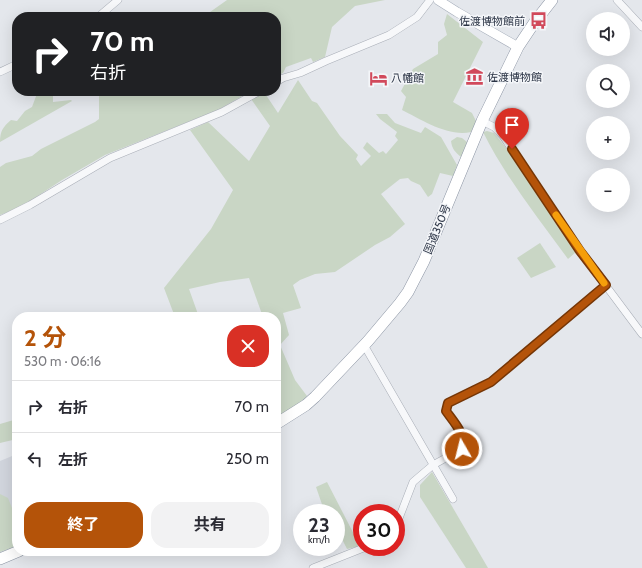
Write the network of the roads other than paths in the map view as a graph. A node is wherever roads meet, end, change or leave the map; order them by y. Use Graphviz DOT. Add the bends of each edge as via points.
graph roads {
  1 [pos="118,0"];
  2 [pos="430,0"];
  3 [pos="438,0"];
  4 [pos="552,0"];
  5 [pos="617,0"];
  6 [pos="104,12"];
  7 [pos="642,27"];
  8 [pos="518,47"];
  9 [pos="12,66"];
  10 [pos="0,72"];
  11 [pos="281,79"];
  12 [pos="251,96"];
  13 [pos="482,121"];
  14 [pos="0,220"];
  15 [pos="606,285"];
  16 [pos="642,334"];
  17 [pos="364,345"];
  18 [pos="281,421"];
  19 [pos="434,465"];
  20 [pos="453,498"];
  21 [pos="404,504"];
  22 [pos="353,552"];
  23 [pos="12,554"];
  24 [pos="0,559"];
  25 [pos="314,568"];
  1 -- 6 [label="street"];
  2 -- 11 [label="street" via="417,17 389,35"];
  3 -- 8 [label="main road"];
  4 -- 8 [label="highway, 国道350号"];
  5 -- 7 [label="street"];
  8 -- 13 [label="highway, 国道350号"];
  9 -- 10 [label="street"];
  12 -- 14 [label="street" via="216,115 110,158"];
  13 -- 15 [label="street" via="494,127 503,136 580,251"];
  13 -- 17 [label="highway, 国道350号" via="414,280 400,303"];
  15 -- 16 [label="street"];
  15 -- 19 [label="street" via="491,382 448,403 446,411 464,438 464,445 462,449"];
  17 -- 18 [label="highway, 国道350号" via="315,397"];
  17 -- 19 [label="street"];
  19 -- 20 [label="street"];
  19 -- 21 [label="street" via="413,482"];
  22 -- 25 [label="street"];
  23 -- 24 [label="highway"];
}
